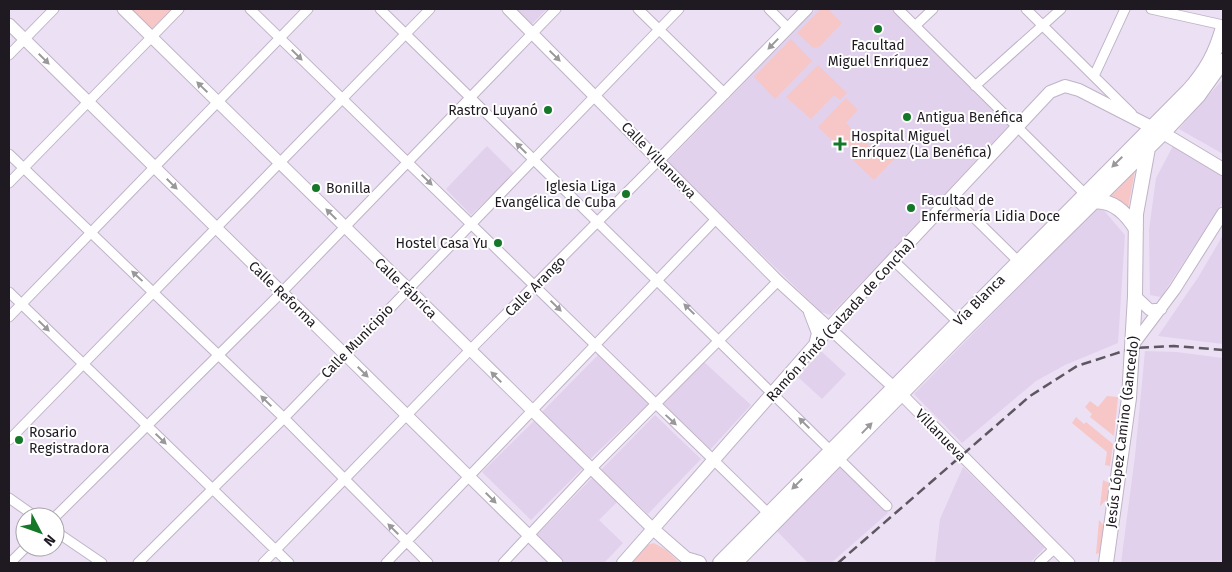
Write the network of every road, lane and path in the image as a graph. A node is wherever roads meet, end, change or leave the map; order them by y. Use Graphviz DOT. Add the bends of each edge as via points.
graph roads {
  1 [pos="54,9"];
  2 [pos="123,9"];
  3 [pos="179,9"];
  4 [pos="250,9"];
  5 [pos="308,9"];
  6 [pos="380,9"];
  7 [pos="430,9"];
  8 [pos="508,9"];
  9 [pos="556,9"];
  10 [pos="638,9"];
  11 [pos="679,9"];
  12 [pos="769,9"];
  13 [pos="807,9"];
  14 [pos="898,9"];
  15 [pos="933,9"];
  16 [pos="1026,9"];
  17 [pos="1061,9"];
  18 [pos="1125,9"];
  19 [pos="1151,9"];
  20 [pos="9,24"];
  21 [pos="1042,25"];
  22 [pos="915,26"];
  23 [pos="1223,26"];
  24 [pos="788,28"];
  25 [pos="659,30"];
  26 [pos="532,32"];
  27 [pos="405,34"];
  28 [pos="151,37"];
  29 [pos="280,38"];
  30 [pos="24,39"];
  31 [pos="9,55"];
  32 [pos="1223,61"];
  33 [pos="1094,76"];
  34 [pos="975,86"];
  35 [pos="725,94"];
  36 [pos="469,96"];
  37 [pos="596,96"];
  38 [pos="342,100"];
  39 [pos="88,102"];
  40 [pos="217,102"];
  41 [pos="1018,128"];
  42 [pos="1152,128"];
  43 [pos="1148,148"];
  44 [pos="9,154"];
  45 [pos="534,160"];
  46 [pos="659,160"];
  47 [pos="407,161"];
  48 [pos="281,163"];
  49 [pos="154,166"];
  50 [pos="23,168"];
  51 [pos="1223,169"];
  52 [pos="1141,181"];
  53 [pos="9,183"];
  54 [pos="952,196"];
  55 [pos="1089,198"];
  56 [pos="1223,213"];
  57 [pos="716,219"];
  58 [pos="598,222"];
  59 [pos="472,223"];
  60 [pos="344,228"];
  61 [pos="217,229"];
  62 [pos="1136,229"];
  63 [pos="90,233"];
  64 [pos="893,260"];
  65 [pos="1018,261"];
  66 [pos="658,279"];
  67 [pos="778,281"];
  68 [pos="535,286"];
  69 [pos="407,289"];
  70 [pos="9,292"];
  71 [pos="154,292"];
  72 [pos="281,292"];
  73 [pos="1136,296"];
  74 [pos="21,304"];
  75 [pos="1161,309"];
  76 [pos="810,312"];
  77 [pos="9,317"];
  78 [pos="958,322"];
  79 [pos="829,329"];
  80 [pos="720,339"];
  81 [pos="597,345"];
  82 [pos="1133,345"];
  83 [pos="470,350"];
  84 [pos="810,352"];
  85 [pos="345,354"];
  86 [pos="219,355"];
  87 [pos="84,364"];
  88 [pos="897,390"];
  89 [pos="774,393"];
  90 [pos="655,404"];
  91 [pos="531,411"];
  92 [pos="407,415"];
  93 [pos="284,418"];
  94 [pos="147,426"];
  95 [pos="9,440"];
  96 [pos="835,453"];
  97 [pos="715,460"];
  98 [pos="590,469"];
  99 [pos="468,476"];
  100 [pos="344,480"];
  101 [pos="213,488"];
  102 [pos="9,498"];
  103 [pos="888,506"];
  104 [pos="22,507"];
  105 [pos="65,507"];
  106 [pos="768,513"];
  107 [pos="653,529"];
  108 [pos="528,534"];
  109 [pos="65,537"];
  110 [pos="406,542"];
  111 [pos="751,548"];
  112 [pos="1054,549"];
  113 [pos="276,550"];
  114 [pos="693,562"];
  115 [pos="723,562"];
  116 [pos="102,563"];
  117 [pos="138,563"];
  118 [pos="263,563"];
  119 [pos="289,563"];
  120 [pos="386,563"];
  121 [pos="428,563"];
  122 [pos="503,563"];
  123 [pos="557,563"];
  124 [pos="623,563"];
  125 [pos="742,563"];
  126 [pos="1039,563"];
  127 [pos="1068,563"];
  128 [pos="1106,563"];
  1 -- 30 [label="street"];
  2 -- 28 [label="street, Calle Fábrica"];
  3 -- 28 [label="street"];
  4 -- 29 [label="street"];
  5 -- 29 [label="street"];
  6 -- 27 [label="street"];
  7 -- 27 [label="street"];
  8 -- 26 [label="street, Calle Villanueva"];
  9 -- 26 [label="street"];
  10 -- 25 [label="street"];
  11 -- 25 [label="street, Calle Municipio"];
  12 -- 24 [label="street"];
  13 -- 24 [label="street, Calle Arango"];
  14 -- 22 [label="street"];
  15 -- 22 [label="street"];
  16 -- 21 [label="street"];
  17 -- 21 [label="street"];
  18 -- 33 [label="street"];
  19 -- 23 [label="street"];
  20 -- 30 [label="street, Calle Reforma"];
  21 -- 33 [label="street"];
  21 -- 34 [label="street"];
  22 -- 34 [label="street"];
  23 -- 42 [label="main road, Vía Blanca" via="1210,64"];
  24 -- 35 [label="street, Calle Arango, one-way"];
  25 -- 35 [label="street"];
  25 -- 37 [label="street, Calle Municipio"];
  26 -- 36 [label="street"];
  26 -- 37 [label="street, Calle Villanueva, one-way"];
  27 -- 36 [label="street"];
  27 -- 38 [label="street"];
  28 -- 39 [label="street"];
  40 -- 28 [label="street, Calle Fábrica, one-way"];
  29 -- 38 [label="street, one-way"];
  29 -- 40 [label="street"];
  30 -- 31 [label="street"];
  30 -- 39 [label="street, Calle Reforma, one-way"];
  32 -- 42 [label="main road, Vía Blanca" via="1198,96"];
  33 -- 42 [label="street"];
  34 -- 41 [label="street"];
  35 -- 46 [label="street, Calle Arango"];
  45 -- 36 [label="street, one-way"];
  36 -- 47 [label="street"];
  37 -- 45 [label="street, Calle Municipio"];
  37 -- 46 [label="street, Calle Villanueva"];
  38 -- 47 [label="street"];
  38 -- 48 [label="street"];
  39 -- 49 [label="street, Calle Reforma"];
  39 -- 50 [label="street"];
  40 -- 48 [label="street, Calle Fábrica"];
  40 -- 49 [label="street"];
  41 -- 42 [label="main road, Ramón Pintó (Calzada de Concha)" via="1050,92 1065,86 1094,97"];
  41 -- 54 [label="main road, Ramón Pintó (Calzada de Concha)"];
  41 -- 55 [label="street"];
  42 -- 43 [label="main road"];
  42 -- 51 [label="main road, Ramón Pintó (Calzada de Concha)"];
  42 -- 52 [label="main road"];
  42 -- 55 [label="main road, Vía Blanca, one-way"];
  43 -- 52 [label="main road"];
  43 -- 55 [label="main road, Vía Blanca"];
  44 -- 50 [label="street"];
  45 -- 58 [label="street"];
  45 -- 59 [label="street, Calle Municipio"];
  46 -- 57 [label="street, Calle Villanueva"];
  46 -- 58 [label="street, Calle Arango"];
  47 -- 59 [label="street, one-way"];
  47 -- 60 [label="street"];
  60 -- 48 [label="street, Calle Fábrica, one-way"];
  48 -- 61 [label="street"];
  49 -- 61 [label="street, Calle Reforma, one-way"];
  49 -- 63 [label="street"];
  50 -- 53 [label="street"];
  50 -- 63 [label="street"];
  52 -- 62 [label="main road, Jesús López Camino (Gancedo)"];
  54 -- 64 [label="main road, Ramón Pintó (Calzada de Concha)"];
  54 -- 65 [label="street"];
  55 -- 62 [label="main road" via="1116,207"];
  55 -- 65 [label="main road, Vía Blanca"];
  55 -- 88 [label="main road, Vía Blanca"];
  56 -- 75 [label="street"];
  57 -- 66 [label="street"];
  57 -- 67 [label="street, Calle Villanueva"];
  58 -- 66 [label="street"];
  58 -- 68 [label="street, Calle Arango"];
  59 -- 68 [label="street"];
  59 -- 69 [label="street, Calle Municipio"];
  60 -- 69 [label="street, Calle Fábrica"];
  60 -- 72 [label="street"];
  61 -- 71 [label="street"];
  61 -- 72 [label="street, Calle Reforma"];
  62 -- 73 [label="main road, Jesús López Camino (Gancedo)"];
  71 -- 63 [label="street, one-way"];
  63 -- 74 [label="street"];
  64 -- 78 [label="street"];
  64 -- 79 [label="main road, Ramón Pintó (Calzada de Concha)"];
  65 -- 78 [label="main road, Vía Blanca"];
  80 -- 66 [label="street, one-way"];
  66 -- 81 [label="street"];
  67 -- 76 [label="street, Calle Villanueva"];
  67 -- 80 [label="street"];
  68 -- 81 [label="street, one-way"];
  68 -- 83 [label="street, Calle Arango"];
  69 -- 83 [label="street, Calle Fábrica"];
  69 -- 85 [label="street, Calle Municipio"];
  70 -- 74 [label="street"];
  71 -- 86 [label="street"];
  71 -- 87 [label="street"];
  72 -- 85 [label="street, Calle Reforma"];
  72 -- 86 [label="street"];
  73 -- 75 [label="street" via="1150,310"];
  73 -- 82 [label="main road, Jesús López Camino (Gancedo)"];
  74 -- 77 [label="street"];
  74 -- 87 [label="street, one-way"];
  75 -- 82 [label="street"];
  76 -- 79 [label="street, Villanueva"];
  76 -- 84 [label="main road" via="818,333"];
  78 -- 88 [label="main road, Vía Blanca"];
  79 -- 84 [label="main road, Ramón Pintó (Calzada de Concha)"];
  79 -- 88 [label="street, Villanueva"];
  80 -- 89 [label="street"];
  80 -- 90 [label="street"];
  81 -- 90 [label="street"];
  81 -- 91 [label="street"];
  82 -- 128 [label="main road, Jesús López Camino (Gancedo)" via="1127,415"];
  91 -- 83 [label="street, Calle Fábrica, one-way"];
  83 -- 92 [label="street, Calle Arango"];
  84 -- 89 [label="main road, Ramón Pintó (Calzada de Concha)"];
  85 -- 92 [label="street, Calle Reforma, one-way"];
  85 -- 93 [label="street, Calle Municipio"];
  93 -- 86 [label="street, one-way"];
  86 -- 94 [label="street"];
  87 -- 94 [label="street"];
  87 -- 95 [label="street"];
  88 -- 96 [label="main road, Vía Blanca"];
  88 -- 112 [label="street, Villanueva"];
  96 -- 89 [label="street, one-way"];
  89 -- 97 [label="main road, Ramón Pintó (Calzada de Concha)"];
  90 -- 97 [label="street, one-way"];
  90 -- 98 [label="street"];
  91 -- 98 [label="street, Calle Fábrica"];
  91 -- 99 [label="street"];
  92 -- 99 [label="street, Calle Reforma"];
  92 -- 100 [label="street, Calle Arango"];
  93 -- 100 [label="street"];
  93 -- 101 [label="street, Calle Municipio"];
  94 -- 101 [label="street, one-way"];
  94 -- 105 [label="street"];
  96 -- 103 [label="street"];
  96 -- 106 [label="main road, Vía Blanca, one-way"];
  96 -- 111 [label="main road, Vía Blanca"];
  97 -- 106 [label="street"];
  97 -- 107 [label="main road, Ramón Pintó (Calzada de Concha)"];
  98 -- 107 [label="street, Calle Fábrica"];
  98 -- 108 [label="street"];
  99 -- 108 [label="street, Calle Reforma, one-way"];
  99 -- 110 [label="street"];
  110 -- 100 [label="street, one-way"];
  100 -- 113 [label="street, Calle Arango"];
  101 -- 113 [label="street"];
  101 -- 117 [label="street, Calle Municipio"];
  102 -- 104 [label="street"];
  106 -- 115 [label="main road, Vía Blanca"];
  107 -- 114 [label="main road, Calle Fábrica"];
  107 -- 124 [label="main road, Ramón Pintó (Calzada de Concha)"];
  108 -- 122 [label="street"];
  108 -- 123 [label="street, Calle Reforma"];
  109 -- 116 [label="street"];
  110 -- 120 [label="street"];
  110 -- 121 [label="street"];
  111 -- 115 [label="main road, Vía Blanca"];
  111 -- 125 [label="main road"];
  112 -- 126 [label="street"];
  112 -- 127 [label="street, Villanueva"];
  113 -- 118 [label="street, Calle Arango"];
  113 -- 119 [label="street"];
}
